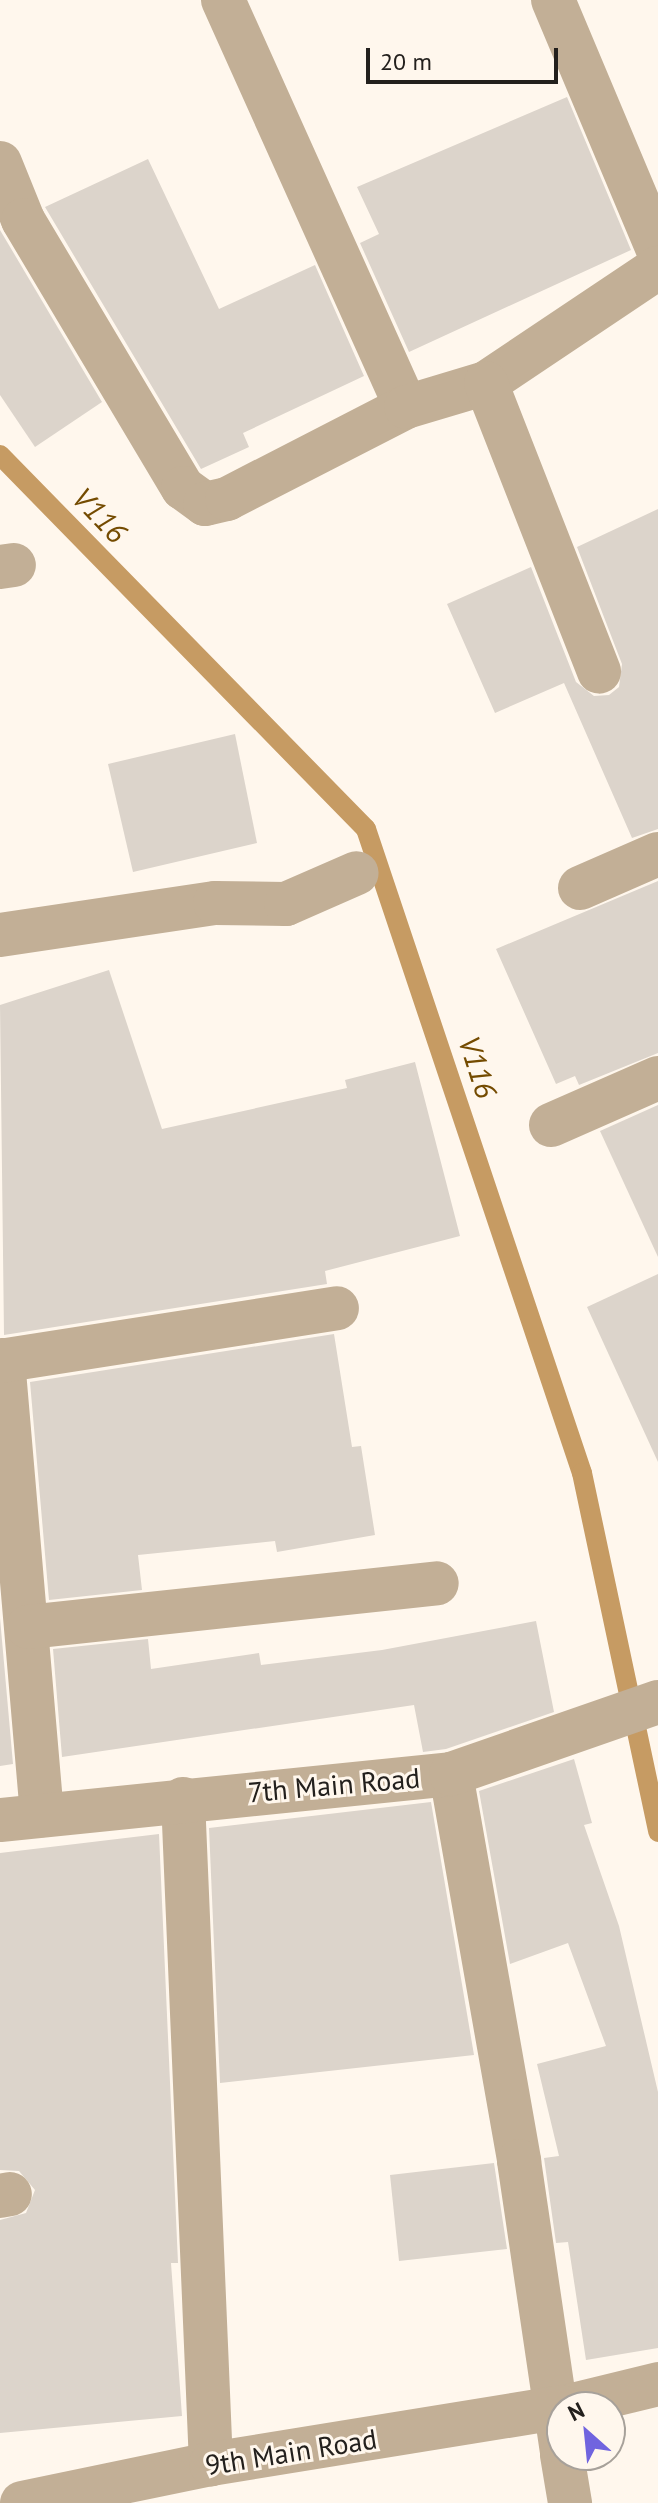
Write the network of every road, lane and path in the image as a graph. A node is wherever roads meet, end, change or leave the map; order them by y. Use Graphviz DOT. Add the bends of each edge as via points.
graph roads {
  1 [pos="223,0"];
  2 [pos="553,0"];
  3 [pos="0,163"];
  4 [pos="658,250"];
  5 [pos="658,268"];
  6 [pos="486,383"];
  7 [pos="406,407"];
  8 [pos="599,672"];
  9 [pos="658,854"];
  10 [pos="357,873"];
  11 [pos="580,888"];
  12 [pos="0,935"];
  13 [pos="658,1078"];
  14 [pos="551,1125"];
  15 [pos="337,1308"];
  16 [pos="1,1360"];
  17 [pos="437,1583"];
  18 [pos="28,1627"];
  19 [pos="644,1707"];
  20 [pos="451,1774"];
  21 [pos="183,1799"];
  22 [pos="21,1817"];
  23 [pos="658,2384"];
  24 [pos="557,2391"];
  25 [pos="626,2392"];
  26 [pos="546,2410"];
  27 [pos="211,2464"];
  28 [pos="565,2471"];
  29 [pos="22,2503"];
  30 [pos="570,2503"];
  1 -- 7 [label="street"];
  2 -- 4 [label="street"];
  3 -- 7 [label="street" via="23,220 183,488 205,504 227,499"];
  5 -- 6 [label="street"];
  6 -- 7 [label="street"];
  6 -- 8 [label="street"];
  9 -- 11 [label="street"];
  10 -- 12 [label="street" via="286,904 215,903"];
  13 -- 14 [label="street"];
  15 -- 16 [label="street"];
  16 -- 18 [label="street"];
  17 -- 18 [label="street"];
  18 -- 22 [label="street"];
  19 -- 20 [label="street, 7th Main Road"];
  20 -- 21 [label="street, 7th Main Road"];
  20 -- 24 [label="street"];
  21 -- 22 [label="street, 7th Main Road"];
  21 -- 27 [label="street"];
  23 -- 25 [label="street, 9th Main Road"];
  26 -- 27 [label="street, 9th Main Road"];
  27 -- 29 [label="street, 9th Main Road"];
  28 -- 30 [label="street"];
}
